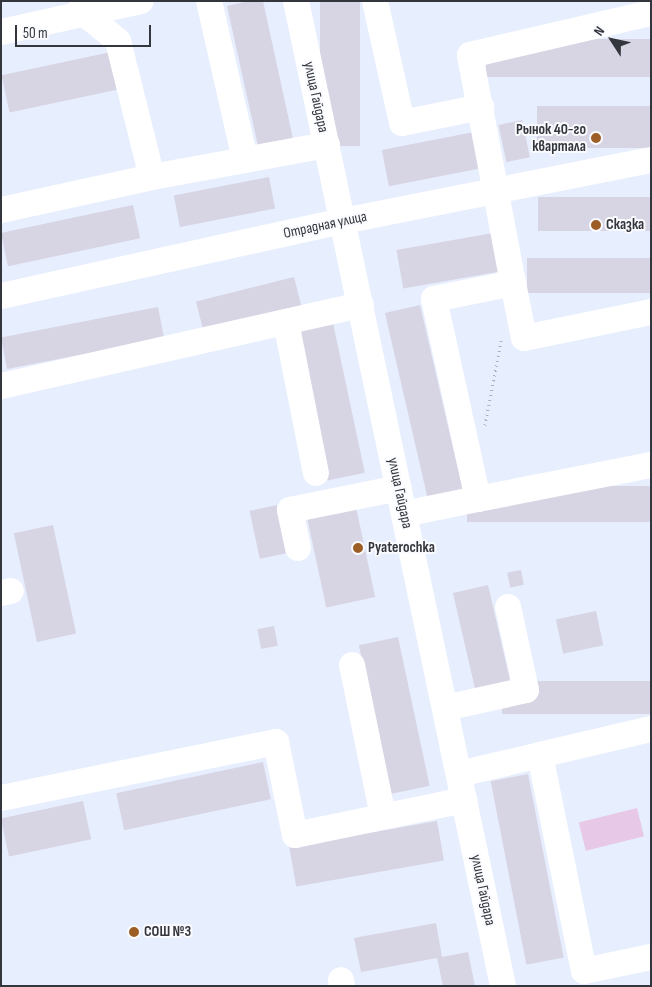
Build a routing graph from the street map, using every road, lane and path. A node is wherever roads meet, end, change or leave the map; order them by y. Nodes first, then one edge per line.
1 (140, 1) edge
2 (208, 1) edge
3 (296, 1) edge
4 (375, 1) edge
5 (83, 7) edge
6 (651, 13) edge
7 (1, 32) edge
8 (481, 107) junction
9 (326, 145) junction
10 (245, 160) junction
11 (651, 160) edge
12 (152, 177) junction
13 (497, 191) junction
14 (1, 210) edge
15 (343, 221) junction
16 (513, 283) junction
17 (1, 296) edge
18 (361, 306) junction
19 (651, 312) edge
20 (286, 322) junction
21 (502, 340) dead end
22 (1, 386) edge
23 (483, 433) dead end
24 (651, 465) edge
25 (316, 474) dead end
26 (399, 488) junction
27 (478, 499) junction
28 (404, 514) junction
29 (298, 548) dead end
30 (508, 607) dead end
31 (352, 665) dead end
32 (445, 708) junction
33 (651, 729) edge
34 (540, 755) junction
35 (459, 774) junction
36 (1, 798) edge
37 (464, 800) junction
38 (383, 816) junction
39 (651, 957) edge
40 (503, 986) edge

1 - 5 street
2 - 10 street
3 - 9 street, улица Гайдара
4 - 8 street
5 - 7 street
5 - 12 street
6 - 8 street
8 - 13 street
9 - 10 street
9 - 15 street, улица Гайдара
10 - 12 street
11 - 13 street, Отрадная улица
12 - 14 street
13 - 15 street, Отрадная улица
13 - 16 street
15 - 17 street, Отрадная улица
15 - 18 street, улица Гайдара
16 - 19 street
16 - 27 street
18 - 20 street
18 - 26 street, улица Гайдара
20 - 22 street
20 - 25 street
21 - 23 path
24 - 27 street
26 - 28 street, улица Гайдара
26 - 29 street
27 - 28 street
28 - 32 street, улица Гайдара
30 - 32 street
31 - 38 street
32 - 35 street, улица Гайдара
33 - 34 street
34 - 35 street
34 - 39 street
35 - 37 street, улица Гайдара
36 - 38 street
37 - 38 street
37 - 40 street, улица Гайдара

